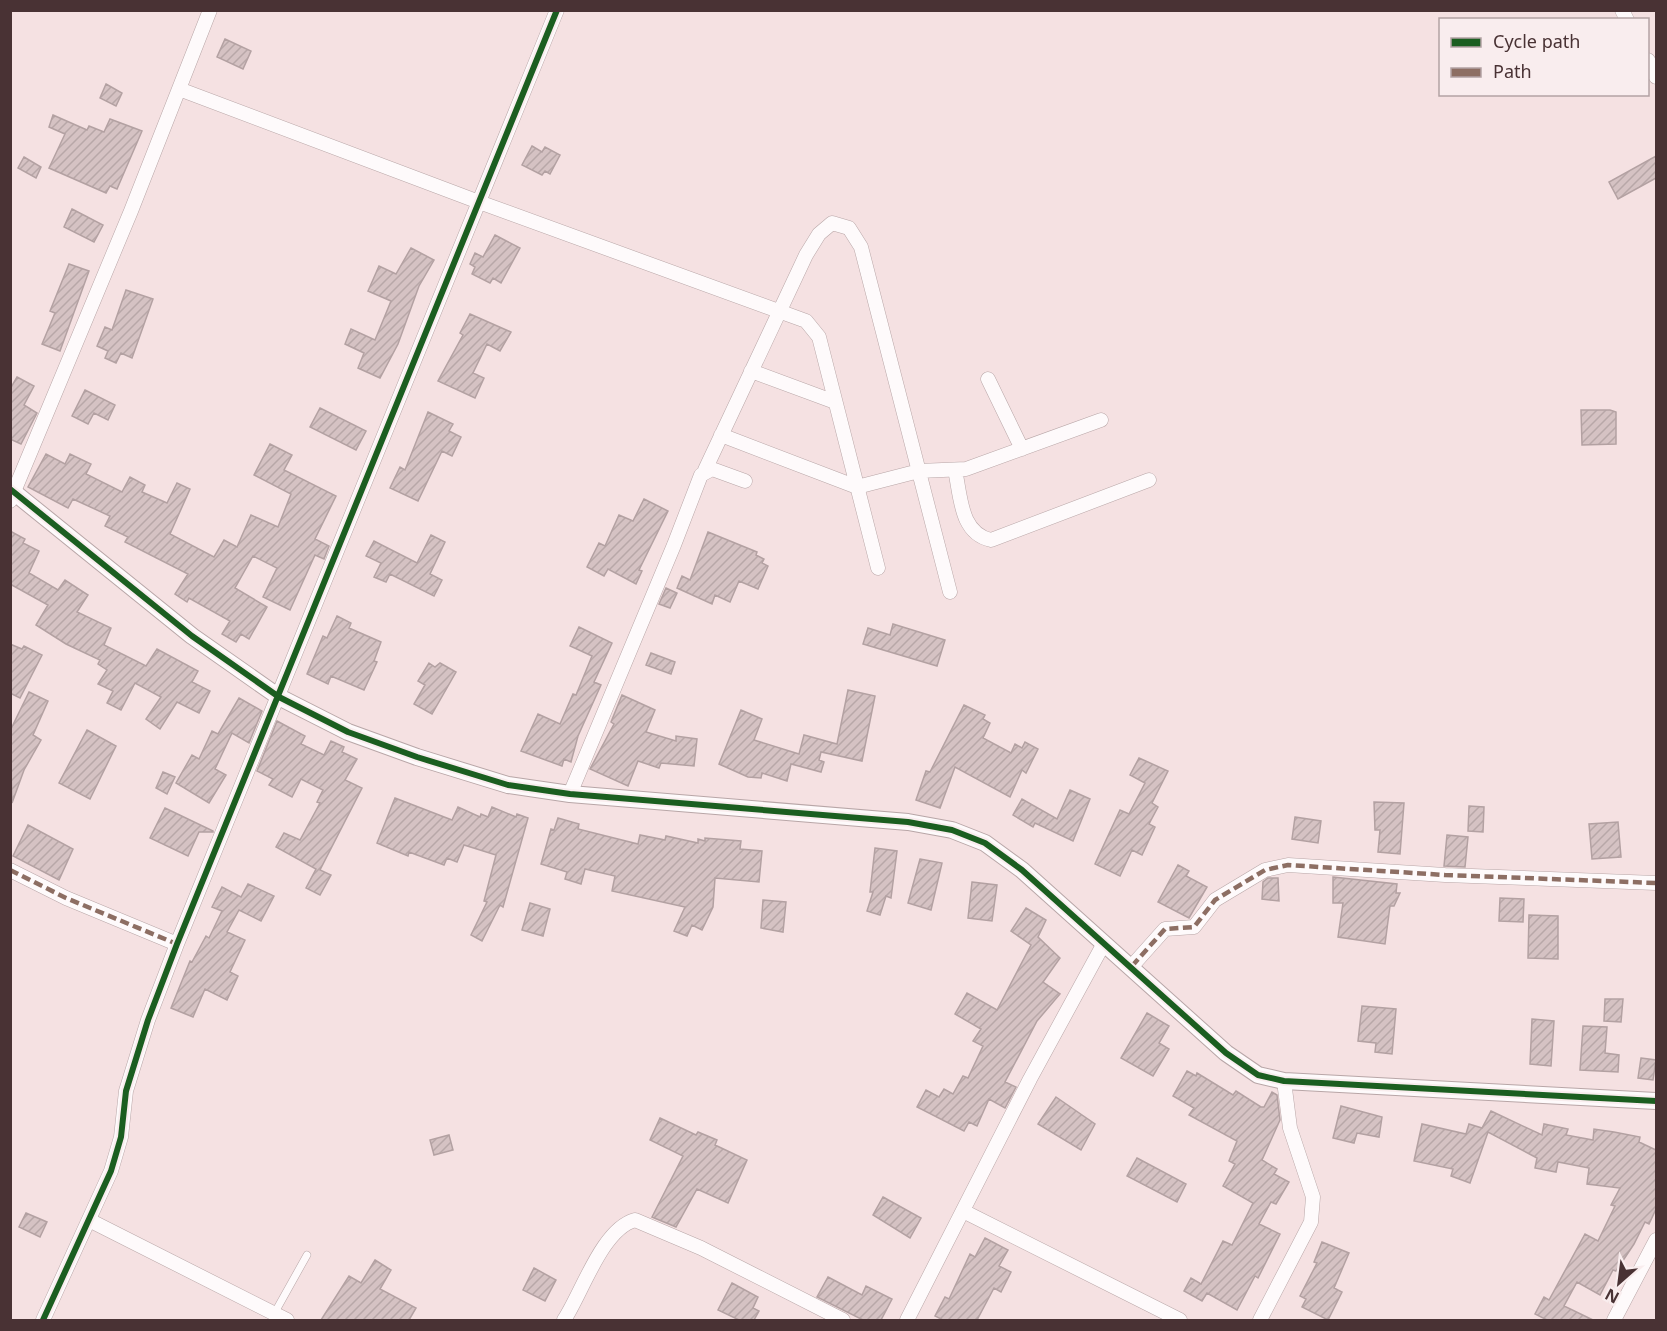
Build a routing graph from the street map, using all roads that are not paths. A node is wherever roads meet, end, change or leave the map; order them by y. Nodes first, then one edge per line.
1 (210, 10) edge
2 (557, 10) edge
3 (179, 89) junction
4 (479, 202) junction
5 (778, 312) junction
6 (751, 371) junction
7 (988, 379) dead end
8 (836, 402) junction
9 (1101, 420) dead end
10 (721, 435) junction
11 (1022, 449) junction
12 (705, 470) junction
13 (955, 470) junction
14 (919, 471) junction
15 (1149, 480) dead end
16 (745, 481) dead end
17 (857, 487) junction
18 (12, 494) edge
19 (878, 568) dead end
20 (950, 592) dead end
21 (279, 697) junction
22 (570, 794) junction
23 (10, 870) edge
24 (1656, 883) edge
25 (177, 944) junction
26 (1103, 945) junction
27 (1132, 966) junction
28 (1284, 1081) junction
29 (1656, 1101) edge
30 (964, 1212) junction
31 (89, 1220) junction
32 (1656, 1240) edge
33 (307, 1255) dead end
34 (280, 1317) edge
35 (1617, 1319) edge
36 (43, 1320) edge
37 (564, 1320) edge
38 (843, 1320) edge
39 (907, 1320) edge
40 (1180, 1320) edge
41 (1260, 1320) edge

1 - 3 street
2 - 4 street
3 - 4 street
3 - 18 street
4 - 5 street
4 - 21 street
5 - 6 street
5 - 8 street
5 - 14 street
6 - 8 street
6 - 10 street
7 - 11 street
8 - 17 street
9 - 11 street
10 - 12 street
10 - 17 street
11 - 13 street
12 - 16 street
12 - 22 street
13 - 14 street
13 - 15 street
14 - 17 street
14 - 20 street
17 - 19 street
18 - 21 street
21 - 22 street
21 - 25 street
22 - 26 street
23 - 25 street
24 - 27 street
25 - 31 street
26 - 27 street
26 - 30 street
27 - 28 street
28 - 29 street
28 - 41 street
30 - 39 street
30 - 40 street
31 - 34 street
31 - 36 street
32 - 35 street
33 - 34 lane
37 - 38 street

